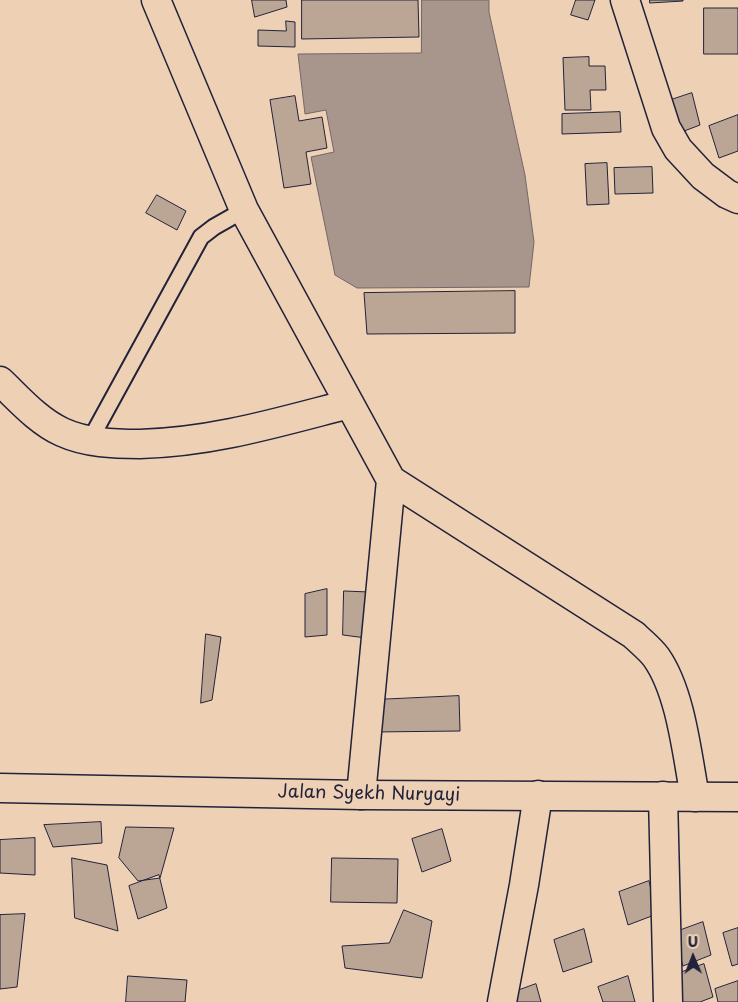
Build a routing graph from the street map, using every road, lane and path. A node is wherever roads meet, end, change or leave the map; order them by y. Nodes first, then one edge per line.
1 (156, 0) edge
2 (625, 0) edge
3 (738, 198) edge
4 (244, 210) junction
5 (0, 381) edge
6 (349, 404) junction
7 (90, 440) junction
8 (391, 480) junction
9 (0, 788) edge
10 (361, 795) junction
11 (538, 796) junction
12 (663, 796) junction
13 (695, 797) junction
14 (738, 797) edge
15 (502, 1002) edge
16 (668, 1002) edge

1 - 4 street
2 - 3 street
4 - 6 street
4 - 7 lane
5 - 7 street
6 - 7 street
6 - 8 street
8 - 10 street
8 - 13 street
9 - 10 street, Jalan Syekh Nuryayi
10 - 11 street, Jalan Syekh Nuryayi
11 - 12 street, Jalan Syekh Nuryayi
11 - 15 street
12 - 13 street, Jalan Syekh Nuryayi
12 - 16 street
13 - 14 street, Jalan Syekh Nuryayi

